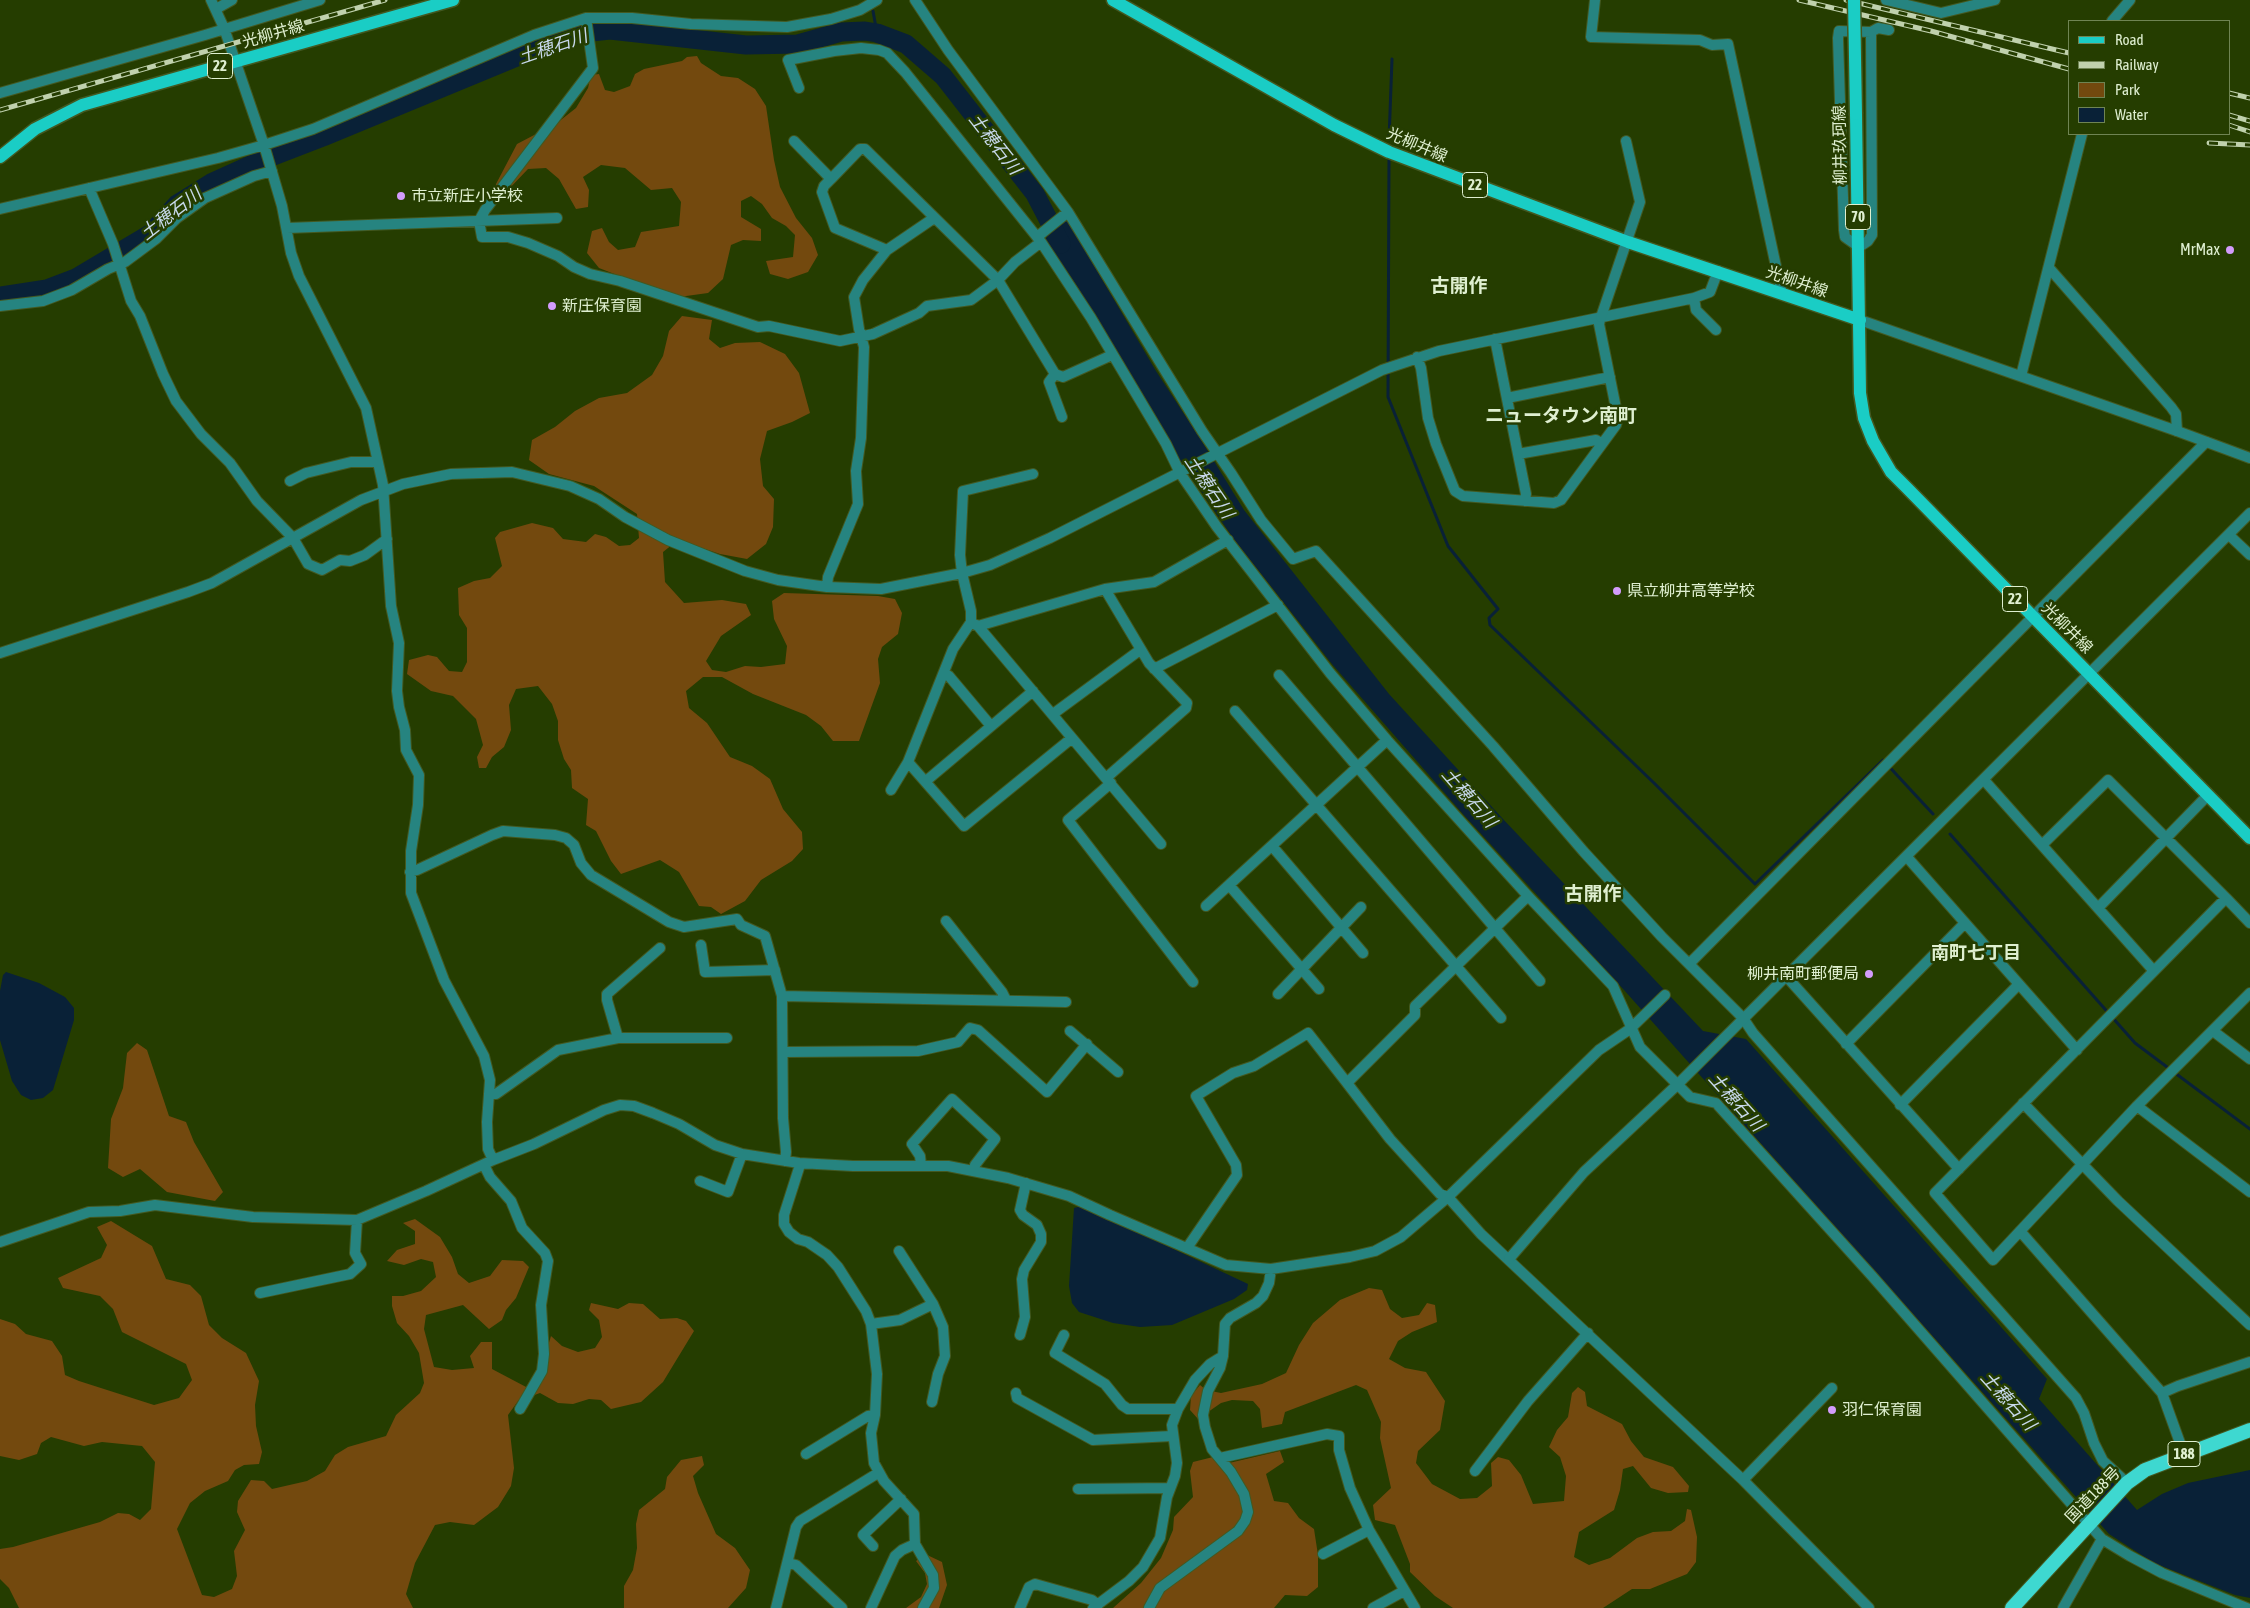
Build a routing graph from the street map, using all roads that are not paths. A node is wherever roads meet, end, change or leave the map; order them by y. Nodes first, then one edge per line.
1 (232, 0) edge
2 (320, 0) edge
3 (453, 0) edge
4 (877, 0) edge
5 (915, 0) edge
6 (1113, 0) edge
7 (1595, 0) edge
8 (1854, 0) edge
9 (1886, 0) edge
10 (1995, 0) edge
11 (2130, 0) edge
12 (213, 4) edge
13 (586, 18) junction
14 (2113, 20) edge
15 (224, 28) junction
16 (1889, 30) dead end
17 (1871, 32) junction
18 (234, 62) junction
19 (799, 88) dead end
20 (0, 93) edge
21 (2082, 135) edge
22 (794, 141) dead end
23 (1626, 141) dead end
24 (265, 147) junction
25 (0, 157) edge
26 (271, 168) junction
27 (831, 179) junction
28 (89, 188) junction
29 (0, 209) edge
30 (1067, 213) junction
31 (557, 218) dead end
32 (934, 218) junction
33 (479, 221) junction
34 (287, 228) junction
35 (1039, 237) junction
36 (1628, 242) junction
37 (1859, 247) junction
38 (887, 250) junction
39 (120, 263) junction
40 (2050, 269) junction
41 (1718, 271) junction
42 (998, 280) junction
43 (1782, 294) junction
44 (1694, 298) junction
45 (0, 306) edge
46 (1602, 317) junction
47 (1860, 320) junction
48 (1716, 330) dead end
49 (862, 337) junction
50 (1495, 339) junction
51 (1112, 355) junction
52 (1417, 357) junction
53 (1055, 374) junction
54 (2021, 376) junction
55 (1610, 377) junction
56 (1507, 398) junction
57 (1062, 417) dead end
58 (2177, 431) junction
59 (2206, 442) junction
60 (1602, 444) junction
61 (1518, 454) junction
62 (1216, 455) junction
63 (2250, 458) edge
64 (378, 462) junction
65 (1181, 472) junction
66 (1033, 474) dead end
67 (290, 481) dead end
68 (384, 491) junction
69 (1525, 501) junction
70 (2250, 514) edge
71 (2229, 535) junction
72 (293, 538) junction
73 (387, 539) junction
74 (1228, 540) junction
75 (2250, 555) edge
76 (962, 574) junction
77 (827, 587) junction
78 (1105, 589) junction
79 (1278, 604) junction
80 (2033, 617) junction
81 (975, 624) junction
82 (1140, 650) junction
83 (0, 653) edge
84 (1154, 669) junction
85 (944, 673) junction
86 (2089, 674) junction
87 (1279, 675) dead end
88 (1033, 691) junction
89 (1235, 711) dead end
90 (1053, 714) junction
91 (991, 726) junction
92 (1072, 738) junction
93 (1387, 740) junction
94 (908, 762) junction
95 (1358, 767) junction
96 (1108, 780) junction
97 (1984, 780) junction
98 (926, 782) junction
99 (891, 790) dead end
100 (2208, 795) junction
101 (1317, 805) junction
102 (2166, 838) junction
103 (2250, 838) edge
104 (1161, 844) dead end
105 (2043, 844) junction
106 (1272, 846) junction
107 (1907, 858) junction
108 (410, 872) junction
109 (1229, 885) junction
110 (1528, 896) junction
111 (2226, 898) junction
112 (1206, 906) dead end
113 (1361, 907) dead end
114 (2098, 908) junction
115 (946, 921) dead end
116 (1964, 924) junction
117 (2250, 924) edge
118 (1342, 928) junction
119 (1494, 928) junction
120 (701, 945) dead end
121 (660, 948) dead end
122 (1363, 953) dead end
123 (1689, 964) junction
124 (1454, 967) junction
125 (775, 970) junction
126 (1302, 970) junction
127 (2153, 970) junction
128 (1786, 976) junction
129 (1540, 981) dead end
130 (1193, 982) dead end
131 (2018, 985) junction
132 (1319, 989) dead end
133 (2250, 992) edge
134 (1278, 994) dead end
135 (1665, 995) dead end
136 (782, 996) junction
137 (1006, 1000) junction
138 (1066, 1002) dead end
139 (1501, 1018) dead end
140 (1743, 1018) junction
141 (1630, 1029) junction
142 (1070, 1031) dead end
143 (2213, 1031) junction
144 (618, 1038) junction
145 (727, 1038) dead end
146 (1087, 1044) junction
147 (1846, 1044) junction
148 (2077, 1050) junction
149 (783, 1052) junction
150 (2250, 1059) edge
151 (1118, 1072) dead end
152 (1347, 1083) junction
153 (1677, 1085) junction
154 (489, 1094) junction
155 (2023, 1103) junction
156 (1900, 1105) junction
157 (2137, 1106) junction
158 (742, 1154) junction
159 (493, 1160) junction
160 (785, 1161) junction
161 (799, 1163) junction
162 (484, 1165) junction
163 (921, 1165) junction
164 (2084, 1165) junction
165 (1958, 1169) junction
166 (974, 1171) junction
167 (700, 1181) dead end
168 (1026, 1183) junction
169 (2250, 1192) edge
170 (1448, 1197) junction
171 (357, 1220) junction
172 (2020, 1231) junction
173 (0, 1242) edge
174 (1187, 1248) junction
175 (899, 1251) dead end
176 (1509, 1259) junction
177 (1271, 1269) junction
178 (260, 1293) dead end
179 (933, 1304) junction
180 (871, 1324) junction
181 (2250, 1325) edge
182 (1588, 1333) junction
183 (1020, 1335) dead end
184 (1064, 1335) dead end
185 (1223, 1356) junction
186 (2250, 1362) edge
187 (1832, 1388) dead end
188 (1016, 1393) dead end
189 (2162, 1393) junction
190 (932, 1402) dead end
191 (520, 1409) dead end
192 (1178, 1409) junction
193 (876, 1415) junction
194 (2250, 1430) edge
195 (1172, 1436) junction
196 (806, 1454) dead end
197 (2184, 1454) junction
198 (1220, 1458) junction
199 (1475, 1471) dead end
200 (878, 1472) junction
201 (1743, 1480) junction
202 (2125, 1485) junction
203 (1170, 1488) junction
204 (1078, 1489) dead end
205 (901, 1499) junction
206 (2090, 1522) junction
207 (1369, 1530) junction
208 (2102, 1539) junction
209 (915, 1544) junction
210 (873, 1546) dead end
211 (1323, 1554) dead end
212 (788, 1563) junction
213 (1404, 1591) junction
214 (1096, 1606) edge
215 (776, 1608) edge
216 (842, 1608) edge
217 (871, 1608) edge
218 (923, 1608) edge
219 (1020, 1608) edge
220 (1149, 1608) edge
221 (1373, 1608) edge
222 (1416, 1608) edge
223 (1869, 1608) edge
224 (2012, 1608) edge
225 (2063, 1608) edge
226 (2247, 1608) edge

1 - 12 street
2 - 15 street
3 - 18 main road, 光柳井線 / 22
4 - 13 street
5 - 30 street
6 - 36 main road, 光柳井線 / 22
7 - 43 street
8 - 37 main road, 柳井玖珂線 / 70, bridge
9 - 10 street
11 - 14 street
12 - 15 street
13 - 24 street
13 - 33 street
15 - 18 street
15 - 20 street
16 - 17 street
17 - 37 street
17 - 37 street
18 - 24 street
18 - 25 main road, 光柳井線 / 22
19 - 35 street
21 - 40 street
22 - 27 street
23 - 36 street
24 - 26 street
24 - 28 street
26 - 34 street
26 - 39 street
27 - 32 street
27 - 38 street
28 - 29 street
28 - 39 street
30 - 35 street
30 - 62 street
31 - 33 street
32 - 38 street
32 - 42 street
33 - 34 street
33 - 49 street
34 - 64 street
35 - 42 street
35 - 51 street
36 - 41 main road, 光柳井線 / 22
36 - 46 street
37 - 47 main road, 柳井玖珂線 / 70
38 - 49 street
39 - 45 street
39 - 72 street
40 - 54 street
40 - 58 street
41 - 43 main road, 光柳井線 / 22
41 - 44 street
42 - 49 street
42 - 53 street
43 - 47 main road, 光柳井線 / 22
44 - 46 street
44 - 48 street
46 - 50 street
46 - 55 street
47 - 54 street
47 - 80 main road, 光柳井線 / 22
49 - 77 street
50 - 52 street
50 - 56 street
51 - 53 street
51 - 65 street
52 - 62 street
52 - 69 street
53 - 57 street
54 - 58 street
55 - 56 street
55 - 60 street
56 - 61 street
58 - 59 street
59 - 63 street
59 - 80 street
60 - 61 street
60 - 69 street
61 - 69 street
62 - 65 street
62 - 123 street
64 - 67 street
64 - 68 street
65 - 74 street
65 - 76 street
66 - 76 street
68 - 72 street
68 - 73 street
68 - 77 street
70 - 71 street
71 - 75 street
71 - 86 street
72 - 73 street
72 - 83 street
73 - 108 street
74 - 78 street
74 - 79 street
76 - 77 street
76 - 81 street
78 - 81 street
78 - 82 street
79 - 84 street
79 - 93 street
80 - 86 main road, 光柳井線 / 22
80 - 123 street
81 - 85 street
81 - 88 street
82 - 84 street
82 - 90 street
84 - 96 street
85 - 91 street
85 - 94 street
86 - 97 street
86 - 100 main road, 光柳井線 / 22
87 - 95 street
88 - 90 street
88 - 91 street
89 - 101 street
90 - 92 street
91 - 98 street
92 - 96 street
92 - 98 street
93 - 95 street
93 - 110 street
94 - 98 street
94 - 99 street
95 - 101 street
95 - 119 street
96 - 104 street
96 - 130 street
97 - 105 street
97 - 107 street
100 - 102 street
100 - 103 main road, 光柳井線 / 22
101 - 106 street
101 - 124 street
102 - 105 street
102 - 111 street
102 - 114 street
105 - 114 street
106 - 109 street
106 - 118 street
107 - 116 street
107 - 128 street
108 - 125 street
108 - 154 street
109 - 112 street
109 - 126 street
110 - 119 street
110 - 141 street
111 - 117 street
111 - 127 street
113 - 118 street
114 - 127 street
115 - 137 street
116 - 131 street
116 - 147 street
118 - 122 street
118 - 126 street
119 - 124 street
119 - 129 street
120 - 125 street
121 - 144 street
123 - 140 street
124 - 139 street
124 - 152 street
125 - 136 street
126 - 132 street
126 - 134 street
127 - 148 street
128 - 140 street
128 - 147 street
131 - 148 street
131 - 156 street
133 - 143 street
135 - 141 street
136 - 137 street
136 - 149 street
137 - 138 street
140 - 153 street
140 - 202 street
141 - 153 street
141 - 170 street
142 - 146 street
143 - 150 street
143 - 157 street
144 - 145 street
144 - 154 street
146 - 149 street
146 - 151 street
147 - 156 street
148 - 155 street
149 - 160 street
152 - 170 street
152 - 174 street
153 - 176 street
153 - 206 street
154 - 159 street
155 - 164 street
155 - 165 street
156 - 165 street
157 - 164 street
157 - 169 street
158 - 159 street
158 - 160 street
158 - 167 street
159 - 162 street
160 - 161 street
161 - 163 street
161 - 180 street
162 - 171 street
162 - 191 street
163 - 166 street
163 - 166 street
164 - 172 street
164 - 181 street
165 - 172 street
166 - 168 street
168 - 174 street
168 - 183 street
170 - 176 street
170 - 177 street
171 - 173 street
171 - 178 street
172 - 189 street
174 - 177 street
175 - 179 street
176 - 182 street
177 - 185 street
179 - 180 street
179 - 190 street
180 - 193 street
182 - 199 street
182 - 201 street
184 - 192 street
185 - 192 street
185 - 198 street
186 - 189 street
187 - 201 street
188 - 195 street
189 - 197 street
192 - 195 street
193 - 196 street
193 - 200 street
194 - 197 highway, 国道188号 / 188
195 - 203 street
197 - 202 highway, 国道188号 / 188
198 - 207 street
198 - 220 street
200 - 205 street
200 - 212 street
201 - 223 street
202 - 206 highway, 国道188号 / 188
203 - 204 street
203 - 214 street
205 - 209 street
205 - 210 street
206 - 208 street
206 - 224 highway, 国道188号 / 188
207 - 211 street
207 - 213 street
208 - 225 street
208 - 226 street
209 - 217 street
209 - 218 street
212 - 215 street
212 - 216 street
213 - 221 street
213 - 222 street
214 - 219 street

